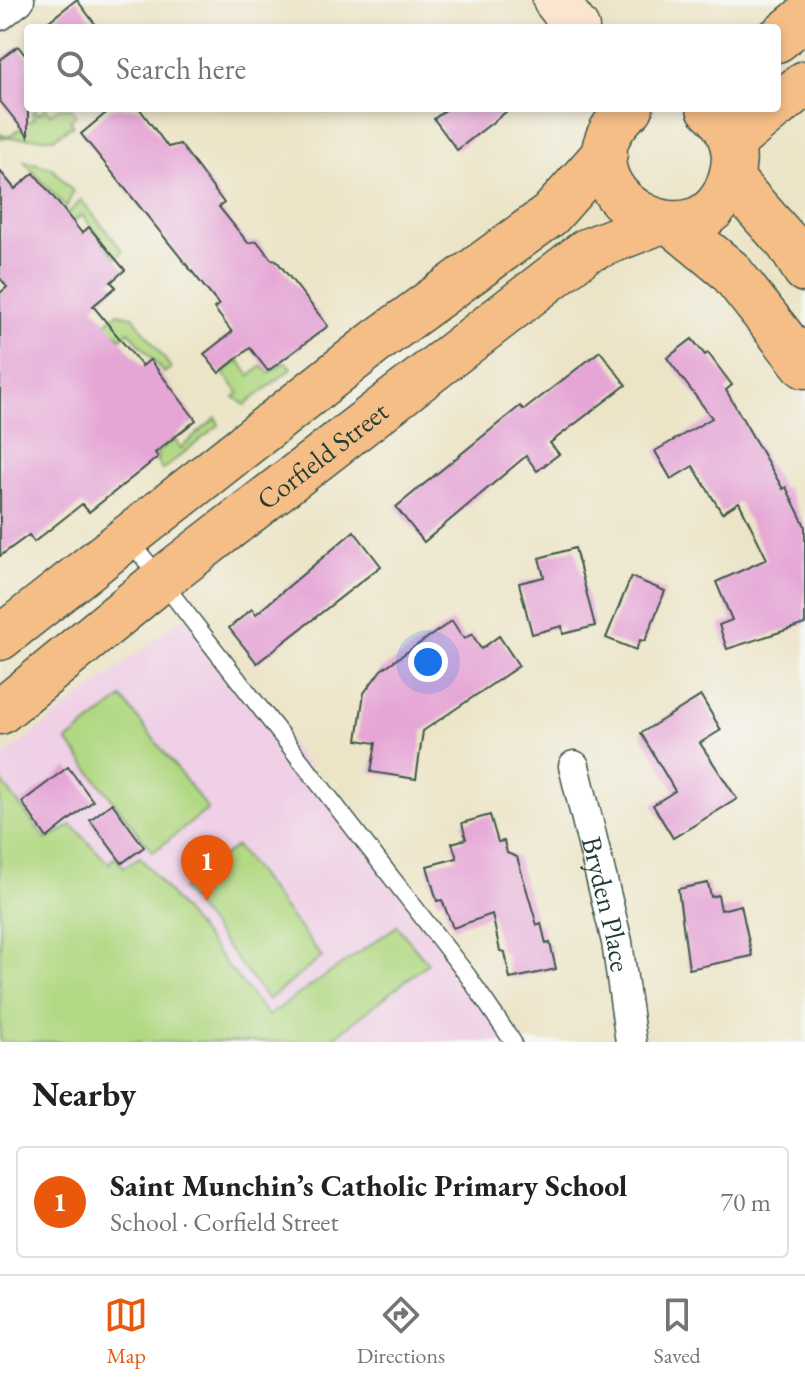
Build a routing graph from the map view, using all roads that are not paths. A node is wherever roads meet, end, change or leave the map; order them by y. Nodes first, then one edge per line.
1 (19, 0) edge
2 (555, 0) edge
3 (0, 15) edge
4 (805, 17) edge
5 (574, 24) edge
6 (781, 37) edge
7 (805, 83) edge
8 (781, 103) edge
9 (769, 112) edge
10 (614, 124) edge
11 (724, 143) edge
12 (665, 223) junction
13 (805, 270) edge
14 (805, 366) edge
15 (128, 537) junction
16 (161, 580) junction
17 (0, 638) edge
18 (0, 712) edge
19 (574, 766) dead end
20 (513, 1042) edge
21 (631, 1042) edge

1 - 3 street
2 - 5 main road
4 - 6 main road
7 - 8 main road
9 - 11 main road
10 - 12 main road
10 - 15 main road, Corfield Street
11 - 12 main road, Corfield Street
11 - 13 main road
12 - 14 main road
12 - 16 main road, Corfield Street
15 - 16 lane
15 - 17 main road, Corfield Street
16 - 18 main road, Corfield Street
16 - 20 lane
19 - 21 street, Bryden Place

